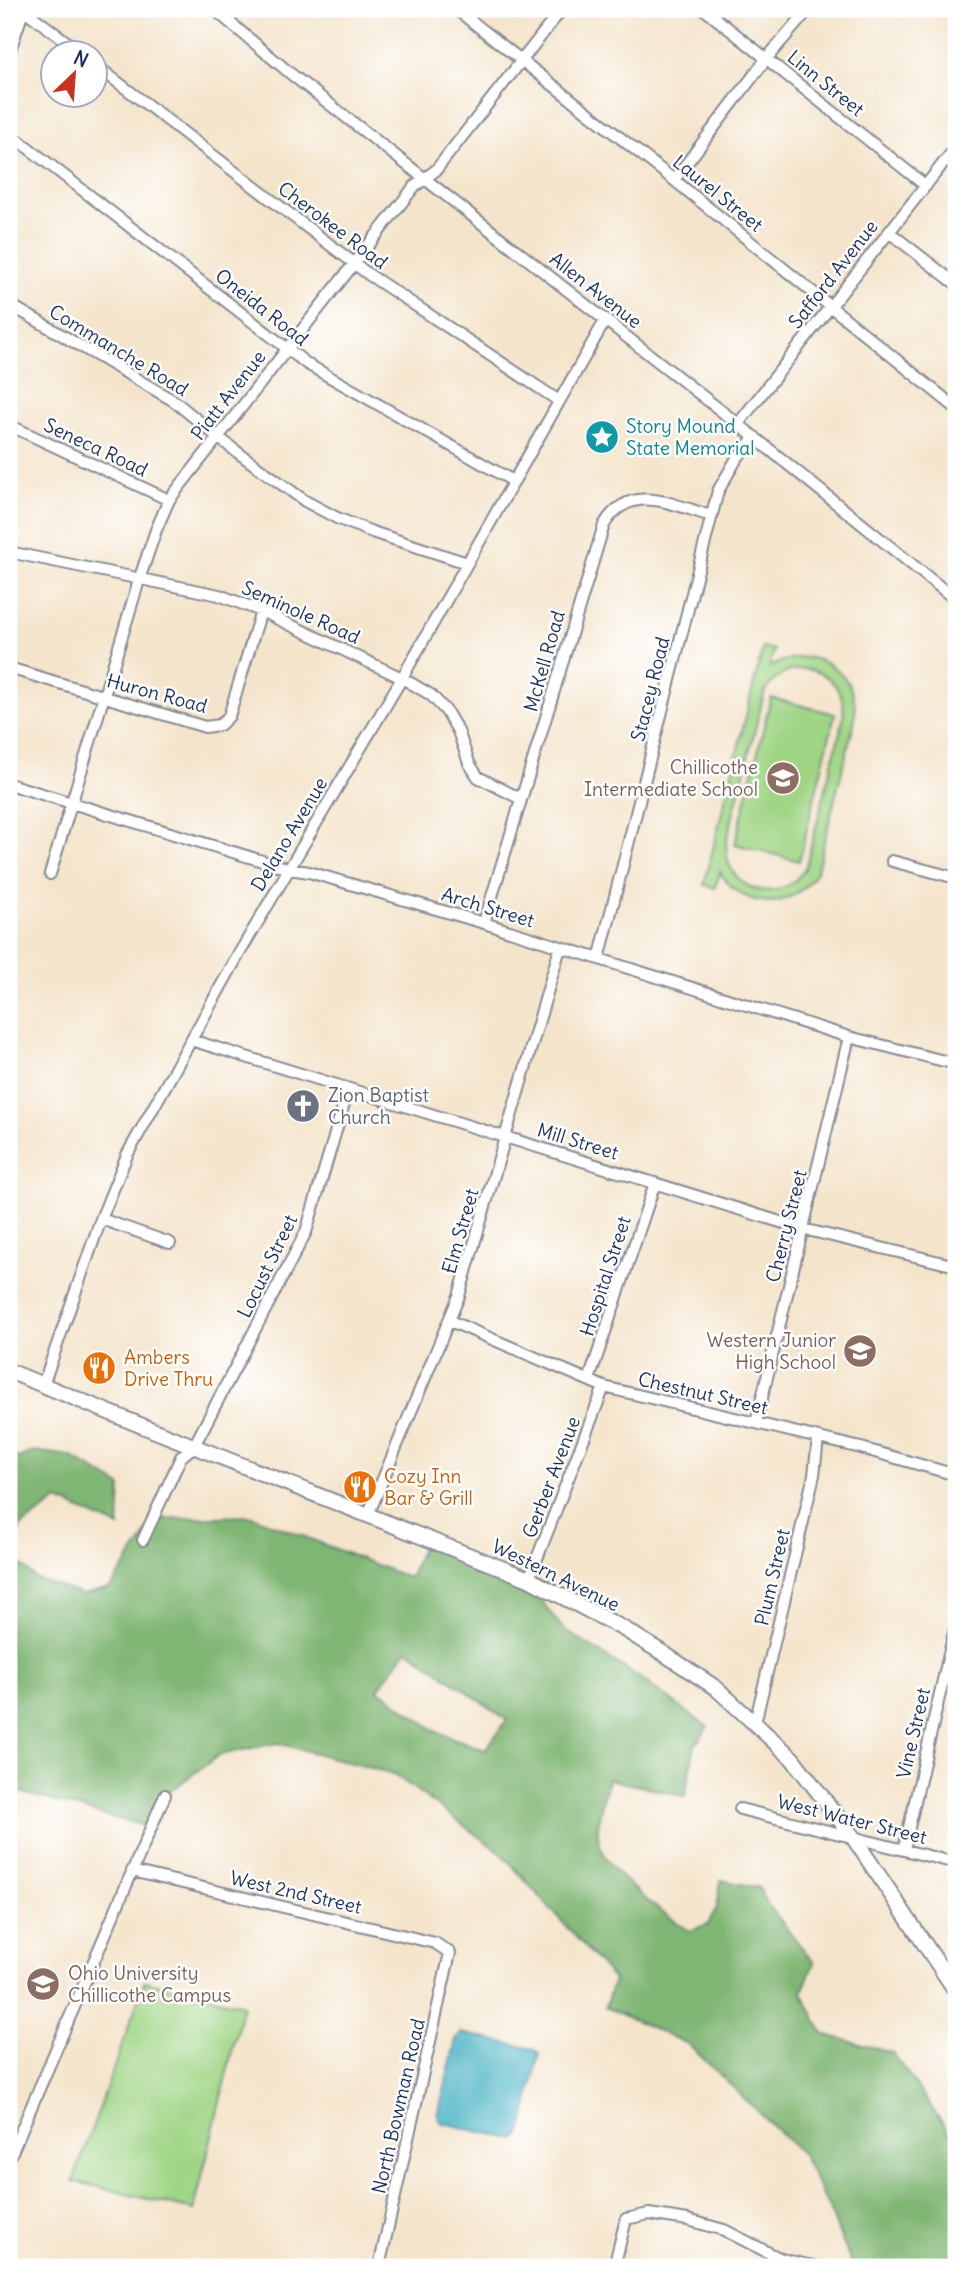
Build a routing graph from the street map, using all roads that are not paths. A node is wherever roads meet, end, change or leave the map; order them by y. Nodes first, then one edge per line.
1 (24, 9) edge
2 (214, 9) edge
3 (456, 9) edge
4 (562, 9) edge
5 (704, 9) edge
6 (808, 9) edge
7 (62, 38) edge
8 (9, 53) edge
9 (768, 58) junction
10 (522, 60) junction
11 (108, 75) edge
12 (9, 133) edge
13 (956, 147) edge
14 (425, 178) junction
15 (674, 180) junction
16 (926, 186) junction
17 (889, 232) junction
18 (353, 264) junction
19 (956, 284) edge
20 (9, 304) edge
21 (830, 306) junction
22 (606, 319) junction
23 (286, 349) junction
24 (558, 401) junction
25 (956, 408) edge
26 (738, 424) junction
27 (9, 425) edge
28 (218, 437) junction
29 (755, 437) junction
30 (513, 481) junction
31 (169, 500) junction
32 (712, 516) junction
33 (9, 552) edge
34 (467, 563) junction
35 (140, 577) junction
36 (956, 600) edge
37 (261, 611) junction
38 (9, 668) edge
39 (402, 678) junction
40 (103, 696) junction
41 (9, 784) edge
42 (521, 799) junction
43 (72, 803) junction
44 (892, 862) dead end
45 (289, 869) junction
46 (50, 874) dead end
47 (956, 877) edge
48 (484, 923) junction
49 (560, 948) junction
50 (599, 959) junction
51 (849, 1037) junction
52 (191, 1040) junction
53 (956, 1065) edge
54 (348, 1090) junction
55 (505, 1137) junction
56 (655, 1183) junction
57 (101, 1219) junction
58 (803, 1229) junction
59 (170, 1243) dead end
60 (956, 1266) edge
61 (450, 1321) junction
62 (9, 1371) edge
63 (589, 1380) junction
64 (43, 1385) junction
65 (604, 1387) junction
66 (755, 1423) junction
67 (818, 1438) junction
68 (194, 1446) junction
69 (956, 1475) edge
70 (369, 1516) junction
71 (143, 1539) dead end
72 (529, 1579) junction
73 (956, 1625) edge
74 (755, 1723) junction
75 (165, 1795) dead end
76 (740, 1809) dead end
77 (853, 1837) junction
78 (904, 1849) junction
79 (956, 1863) edge
80 (132, 1871) junction
81 (450, 1953) joint
82 (956, 1991) edge
83 (9, 2159) edge
84 (379, 2267) edge
85 (614, 2267) edge
86 (817, 2267) edge

1 - 7 street
1 - 8 street
2 - 14 street, Allen Avenue
3 - 10 street, Laurel Street
4 - 10 street, Piatt Avenue
5 - 9 street, Linn Street
6 - 9 street
9 - 15 street
9 - 16 street, Linn Street
10 - 14 street, Piatt Avenue
10 - 15 street, Laurel Street
11 - 18 street, Cherokee Road
12 - 23 street, Oneida Road
13 - 16 street, Safford Avenue
14 - 18 street, Piatt Avenue
14 - 22 street, Allen Avenue
15 - 21 street, Laurel Street
16 - 17 street, Safford Avenue
17 - 19 street
17 - 21 street, Safford Avenue
18 - 23 street, Piatt Avenue
18 - 24 street, Cherokee Road
20 - 28 street, Commanche Road
21 - 25 street, Laurel Street
21 - 26 street, Safford Avenue
22 - 24 street, Delano Avenue
22 - 26 street, Allen Avenue
23 - 28 street, Piatt Avenue
23 - 30 street, Oneida Road
24 - 30 street, Delano Avenue
26 - 29 street, Allen Avenue
27 - 31 street, Seneca Road
28 - 31 street, Piatt Avenue
28 - 34 street, Commanche Road
29 - 32 street, Stacey Road
29 - 36 street, Allen Avenue
30 - 34 street, Delano Avenue
31 - 35 street, Piatt Avenue
32 - 42 street, McKell Road
32 - 50 street, Stacey Road
33 - 35 street, Seminole Road
34 - 39 street, Delano Avenue
35 - 37 street, Seminole Road
35 - 40 street, Piatt Avenue
37 - 39 street, Seminole Road
37 - 40 street, Huron Road
38 - 40 street, Huron Road
39 - 42 street, Seminole Road
39 - 45 street, Delano Avenue
40 - 43 street, Piatt Avenue
41 - 43 street, Arch Street
42 - 48 street, McKell Road
43 - 45 street, Arch Street
43 - 46 street, Piatt Avenue
44 - 47 street
45 - 48 street, Arch Street
45 - 52 street, Delano Avenue
48 - 49 street, Arch Street
49 - 50 street, Arch Street
49 - 55 street, Elm Street
50 - 51 street, Arch Street
51 - 53 street, Arch Street
51 - 58 street, Cherry Street
52 - 54 street, Mill Street
52 - 57 street, Delano Avenue
54 - 55 street, Mill Street
54 - 68 street, Locust Street
55 - 56 street, Mill Street
55 - 61 street, Elm Street
56 - 58 street, Mill Street
56 - 63 street, Hospital Street
57 - 59 street
57 - 64 street, Delano Avenue
58 - 60 street, Mill Street
58 - 66 street, Cherry Street
61 - 63 street, Chestnut Street
61 - 70 street, Elm Street
62 - 64 main road, Western Avenue
63 - 65 street, Chestnut Street
64 - 68 main road, Western Avenue
65 - 66 street, Chestnut Street
65 - 72 street, Gerber Avenue
66 - 67 street, Chestnut Street
67 - 69 street, Chestnut Street
67 - 74 street, Plum Street
68 - 70 main road, Western Avenue
68 - 71 street, Locust Street
70 - 72 main road, Western Avenue
72 - 74 main road, Western Avenue
73 - 78 street, Vine Street
74 - 77 main road, Western Avenue
75 - 80 street
76 - 77 street, West Water Street
77 - 78 street, West Water Street
77 - 82 main road, Western Avenue
78 - 79 street, West Water Street
80 - 81 street, West 2nd Street
80 - 83 street
81 - 84 street, North Bowman Road
85 - 86 street

